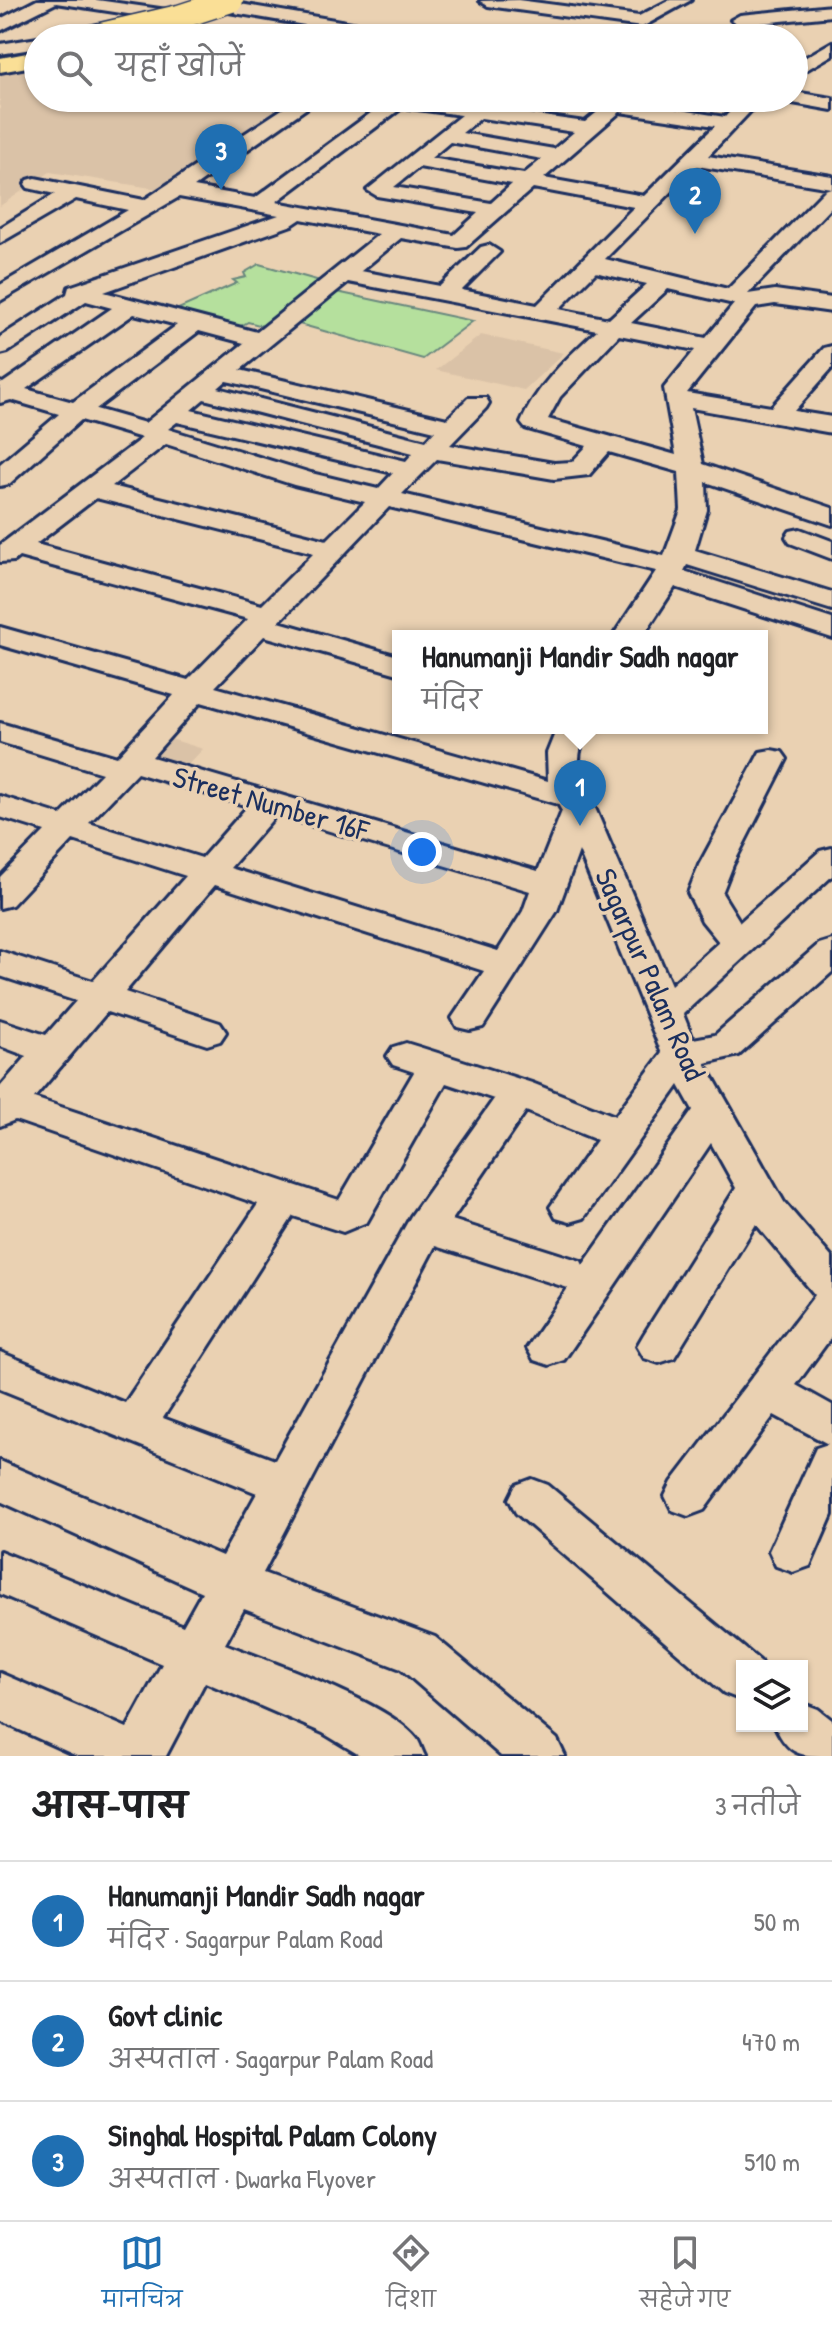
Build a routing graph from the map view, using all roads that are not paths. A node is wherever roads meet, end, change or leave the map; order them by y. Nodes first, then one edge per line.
1 (12, 0) edge
2 (50, 0) edge
3 (62, 0) edge
4 (141, 0) edge
5 (266, 0) edge
6 (683, 0) edge
7 (762, 0) edge
8 (805, 0) edge
9 (488, 1) edge
10 (92, 2) edge
11 (210, 2) edge
12 (239, 3) edge
13 (0, 6) edge
14 (313, 6) dead end
15 (123, 9) junction
16 (825, 12) edge
17 (167, 15) junction
18 (285, 18) junction
19 (778, 18) junction
20 (740, 20) dead end
21 (634, 22) junction
22 (127, 24) edge
23 (149, 24) edge
24 (177, 24) edge
25 (195, 24) edge
26 (323, 24) edge
27 (632, 24) edge
28 (0, 27) edge
29 (24, 32) edge
30 (832, 35) edge
31 (832, 47) edge
32 (24, 54) edge
33 (808, 54) edge
34 (808, 56) edge
35 (0, 58) edge
36 (808, 59) edge
37 (832, 62) edge
38 (808, 100) edge
39 (832, 104) edge
40 (291, 112) edge
41 (377, 112) edge
42 (478, 112) joint
43 (610, 112) edge
44 (672, 112) edge
45 (740, 112) edge
46 (729, 123) junction
47 (590, 129) junction
48 (448, 136) junction
49 (558, 156) junction
50 (692, 159) junction
51 (417, 161) junction
52 (529, 181) junction
53 (832, 182) edge
54 (35, 184) dead end
55 (176, 190) junction
56 (377, 190) junction
57 (73, 192) junction
58 (832, 194) edge
59 (648, 203) junction
60 (259, 205) junction
61 (146, 207) junction
62 (495, 210) junction
63 (298, 212) junction
64 (337, 220) junction
65 (396, 231) junction
66 (0, 237) edge
67 (489, 252) dead end
68 (593, 262) junction
69 (343, 274) junction
70 (26, 279) junction
71 (665, 280) junction
72 (84, 293) junction
73 (0, 294) edge
74 (445, 294) junction
75 (744, 301) junction
76 (832, 305) edge
77 (131, 306) junction
78 (542, 313) junction
79 (195, 323) junction
80 (615, 327) junction
81 (263, 341) junction
82 (712, 346) junction
83 (0, 347) edge
84 (832, 353) edge
85 (223, 373) junction
86 (201, 391) junction
87 (2, 392) edge
88 (676, 398) junction
89 (477, 403) dead end
90 (77, 411) junction
91 (779, 413) junction
92 (832, 425) edge
93 (160, 427) junction
94 (453, 428) junction
95 (603, 444) junction
96 (422, 460) junction
97 (688, 467) junction
98 (0, 478) edge
99 (94, 489) junction
100 (386, 498) junction
101 (832, 517) edge
102 (800, 537) dead end
103 (335, 550) junction
104 (832, 551) edge
105 (5, 553) edge
106 (672, 565) junction
107 (832, 601) edge
108 (264, 621) junction
109 (832, 629) edge
110 (632, 630) edge
111 (0, 636) edge
112 (392, 663) edge
113 (195, 690) junction
114 (0, 732) edge
115 (570, 734) edge
116 (771, 759) dead end
117 (127, 765) junction
118 (269, 802) junction
119 (576, 803) junction
120 (0, 806) edge
121 (67, 827) junction
122 (832, 858) edge
123 (206, 873) junction
124 (8, 878) edge
125 (548, 885) junction
126 (738, 941) junction
127 (832, 952) edge
128 (0, 963) edge
129 (506, 966) junction
130 (101, 995) junction
131 (663, 1012) junction
132 (470, 1018) dead end
133 (207, 1032) dead end
134 (0, 1033) edge
135 (53, 1051) junction
136 (681, 1054) junction
137 (518, 1093) junction
138 (4, 1108) edge
139 (713, 1110) junction
140 (621, 1134) junction
141 (757, 1188) junction
142 (283, 1198) junction
143 (570, 1207) dead end
144 (425, 1227) junction
145 (566, 1272) dead end
146 (832, 1287) edge
147 (832, 1304) edge
148 (659, 1346) dead end
149 (549, 1348) dead end
150 (6, 1382) edge
151 (768, 1390) junction
152 (134, 1426) junction
153 (832, 1427) edge
154 (832, 1462) edge
155 (0, 1480) edge
156 (287, 1484) junction
157 (688, 1496) dead end
158 (532, 1499) dead end
159 (793, 1551) dead end
160 (0, 1572) edge
161 (234, 1584) junction
162 (196, 1653) junction
163 (736, 1672) edge
164 (0, 1696) edge
165 (808, 1732) edge
166 (832, 1751) edge
167 (132, 1756) edge
168 (139, 1756) edge
169 (399, 1756) edge
170 (539, 1756) edge

1 - 13 street
2 - 28 street
3 - 10 street
4 - 15 street
5 - 12 street
6 - 21 street
7 - 19 street
8 - 16 street
9 - 21 street
10 - 15 street
11 - 12 street
11 - 17 street
12 - 18 street
12 - 23 main road, bridge
12 - 24 main road
12 - 25 street
14 - 18 street
15 - 17 street
16 - 19 street
17 - 22 street
18 - 26 street
19 - 20 street
21 - 27 street
28 - 29 street
30 - 33 street
31 - 34 street
32 - 35 main road
36 - 37 street
38 - 39 street
40 - 55 street
41 - 60 street
42 - 47 street
42 - 48 street
43 - 47 street
44 - 46 street
45 - 46 street
46 - 50 street
47 - 49 street
48 - 49 street
48 - 51 street
49 - 52 street
50 - 53 street
50 - 59 street
51 - 52 street
51 - 56 street
52 - 59 street
52 - 62 street
54 - 57 street
55 - 60 street
55 - 61 street
56 - 62 street
56 - 64 street
57 - 61 street
57 - 66 street
58 - 75 street
59 - 68 street
60 - 63 street
61 - 70 street
62 - 65 street
63 - 64 street
63 - 72 street
64 - 65 street
65 - 69 street
67 - 74 street
68 - 71 street
68 - 78 street
69 - 74 street
69 - 81 street
70 - 72 street
70 - 73 street
71 - 75 street
71 - 80 street
72 - 77 street
72 - 83 street
74 - 78 street
75 - 76 street
75 - 82 street
77 - 79 street
77 - 87 street
78 - 80 street
79 - 81 street
79 - 90 street
80 - 82 street
80 - 95 street
81 - 85 street
82 - 88 street
84 - 91 street
85 - 86 street
85 - 94 street
86 - 93 street
86 - 96 street
87 - 90 street
88 - 91 street
88 - 97 street
89 - 94 street
90 - 93 street
90 - 98 street
91 - 92 street
93 - 96 street
93 - 99 street
93 - 100 street
94 - 96 street
95 - 96 street
95 - 97 street
96 - 100 street
97 - 101 street
97 - 106 street
99 - 103 street
99 - 105 street
100 - 103 street
100 - 106 street
102 - 104 street
103 - 108 street
105 - 108 street
106 - 107 street
106 - 109 street
106 - 110 street
108 - 112 street
108 - 113 street
111 - 113 street
113 - 117 street
113 - 119 street
114 - 117 street, Street Number 16F
115 - 119 street, Sagarpur Palam Road
116 - 126 street
117 - 118 street, Street Number 16F
117 - 121 street
118 - 123 street
118 - 125 street, Street Number 16F
119 - 125 street
119 - 131 street, Sagarpur Palam Road
120 - 121 street
121 - 123 street
121 - 124 street
122 - 126 street
123 - 129 street
123 - 130 street
125 - 129 street
126 - 131 street
127 - 136 street
128 - 130 street
129 - 132 street
130 - 133 street
130 - 135 street
131 - 136 street, Sagarpur Palam Road
134 - 135 street
135 - 138 street
136 - 139 street, Sagarpur Palam Road
136 - 140 street
137 - 140 street
137 - 142 street
137 - 144 street
138 - 142 street
139 - 141 street, Sagarpur Palam Road
139 - 149 street
140 - 143 street
141 - 146 street, Sagarpur Palam Road
141 - 148 street
142 - 152 street
144 - 145 street
144 - 156 street
147 - 151 street
150 - 152 street
151 - 153 street
151 - 157 street
152 - 156 street
154 - 159 street
155 - 161 street
156 - 161 street
158 - 163 street
160 - 162 street
161 - 162 street
161 - 170 street
162 - 168 street
162 - 169 street
164 - 167 street
165 - 166 street

